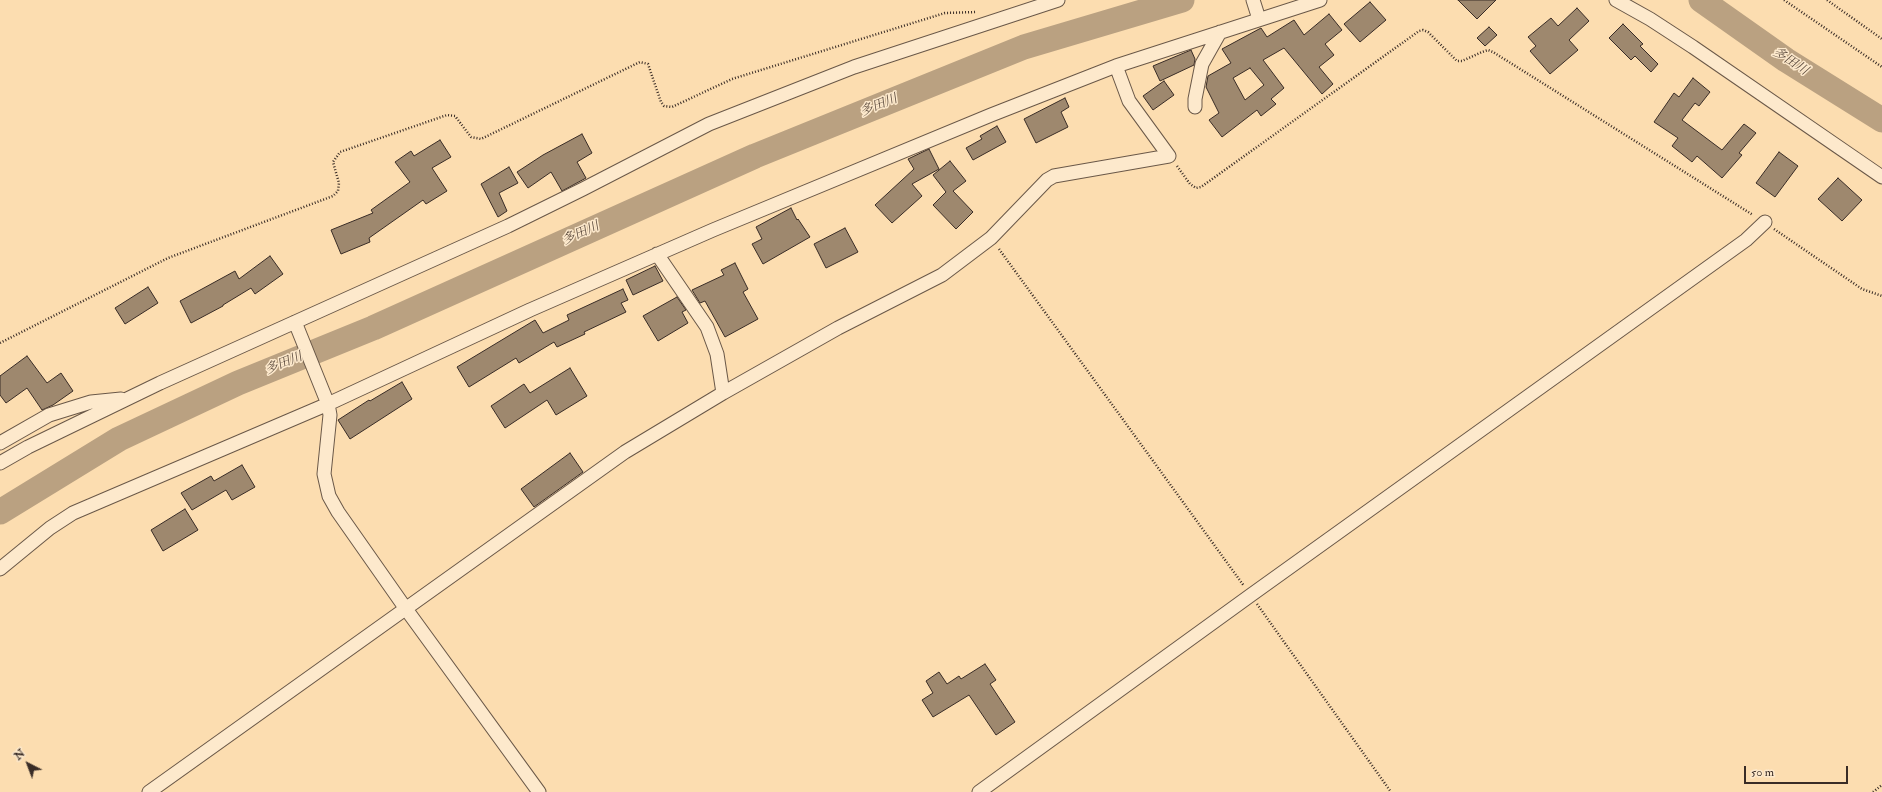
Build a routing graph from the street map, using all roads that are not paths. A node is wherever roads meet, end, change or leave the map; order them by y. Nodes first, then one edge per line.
1 (1058, 0) edge
2 (1320, 0) edge
3 (1616, 0) edge
4 (1256, 9) edge
5 (1220, 32) junction
6 (1116, 66) junction
7 (1195, 107) dead end
8 (1882, 177) edge
9 (1765, 222) road end
10 (657, 254) junction
11 (297, 326) junction
12 (723, 393) junction
13 (130, 398) junction
14 (327, 399) junction
15 (0, 443) edge
16 (0, 463) edge
17 (0, 569) edge
18 (406, 609) junction
19 (149, 792) edge
20 (539, 792) edge
21 (979, 792) edge

1 - 11 street
2 - 4 street
3 - 8 street
4 - 5 street
5 - 6 street
5 - 7 street
6 - 10 street
6 - 12 street
9 - 21 street
10 - 12 street
10 - 14 street
11 - 13 street
11 - 14 street
12 - 18 street
13 - 15 street
13 - 16 street
14 - 17 street
14 - 18 street
18 - 19 street
18 - 20 street

